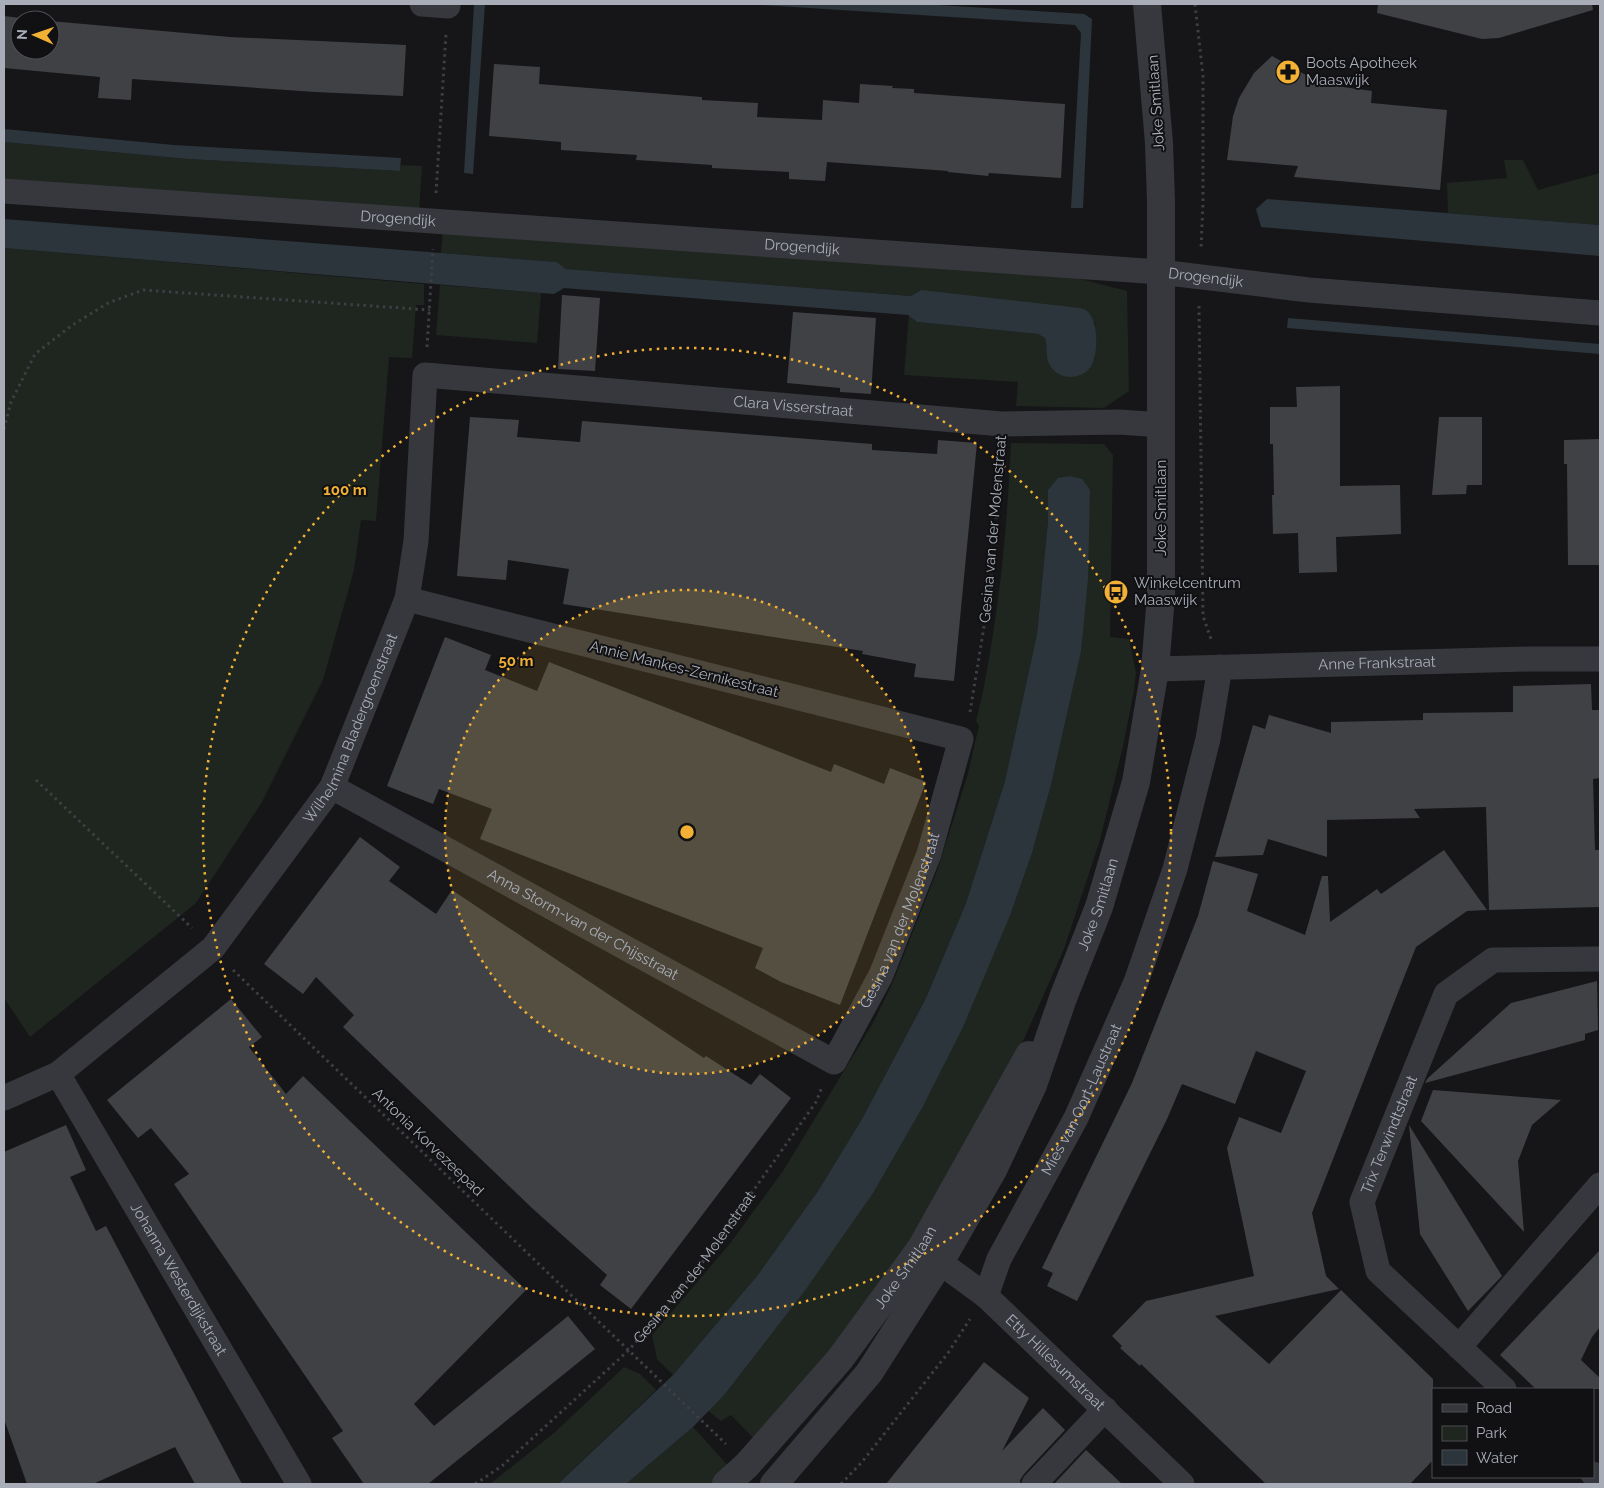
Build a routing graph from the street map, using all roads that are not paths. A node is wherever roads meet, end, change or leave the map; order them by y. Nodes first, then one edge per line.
1 (422, 4) edge
2 (1147, 4) edge
3 (448, 5) edge
4 (4, 191) edge
5 (1160, 272) junction
6 (1600, 313) edge
7 (426, 375) joint
8 (1162, 424) junction
9 (407, 599) junction
10 (1600, 659) edge
11 (1220, 667) junction
12 (1154, 669) junction
13 (961, 739) joint
14 (332, 787) junction
15 (1600, 959) edge
16 (834, 1062) joint
17 (58, 1074) junction
18 (4, 1098) edge
19 (1600, 1185) edge
20 (931, 1255) junction
21 (986, 1296) junction
22 (1459, 1347) junction
23 (1503, 1388) edge
24 (1105, 1409) junction
25 (299, 1484) edge
26 (726, 1484) edge
27 (774, 1484) edge
28 (1034, 1484) edge
29 (1182, 1484) edge

1 - 3 street
2 - 5 street, Joke Smitlaan
4 - 5 street, Drogendijk
5 - 6 street, Drogendijk
5 - 8 street, Joke Smitlaan
7 - 8 street, Clara Visserstraat
7 - 9 street, Wilhelmina Bladergroenstraat
8 - 12 street, Joke Smitlaan
9 - 13 street, Annie Mankes-Zernikestraat
9 - 14 street, Wilhelmina Bladergroenstraat
10 - 11 street, Anne Frankstraat
11 - 12 street, Anne Frankstraat
11 - 21 street, Mies van Oort-Laustraat
12 - 20 street, Joke Smitlaan
13 - 16 street, Gesina van der Molenstraat
14 - 16 street, Anna Storm-van der Chijsstraat
14 - 17 street, Wilhelmina Bladergroenstraat
15 - 22 street, Trix Terwindtstraat
17 - 18 street, Wilhelmina Bladergroenstraat
17 - 25 street, Johanna Westerdijkstraat
19 - 22 street
20 - 21 street, Etty Hillesumstraat
20 - 26 street, Joke Smitlaan
20 - 27 street, Joke Smitlaan
21 - 24 street, Etty Hillesumstraat
22 - 23 street, Trix Terwindtstraat
24 - 28 street
24 - 29 street, Etty Hillesumstraat

